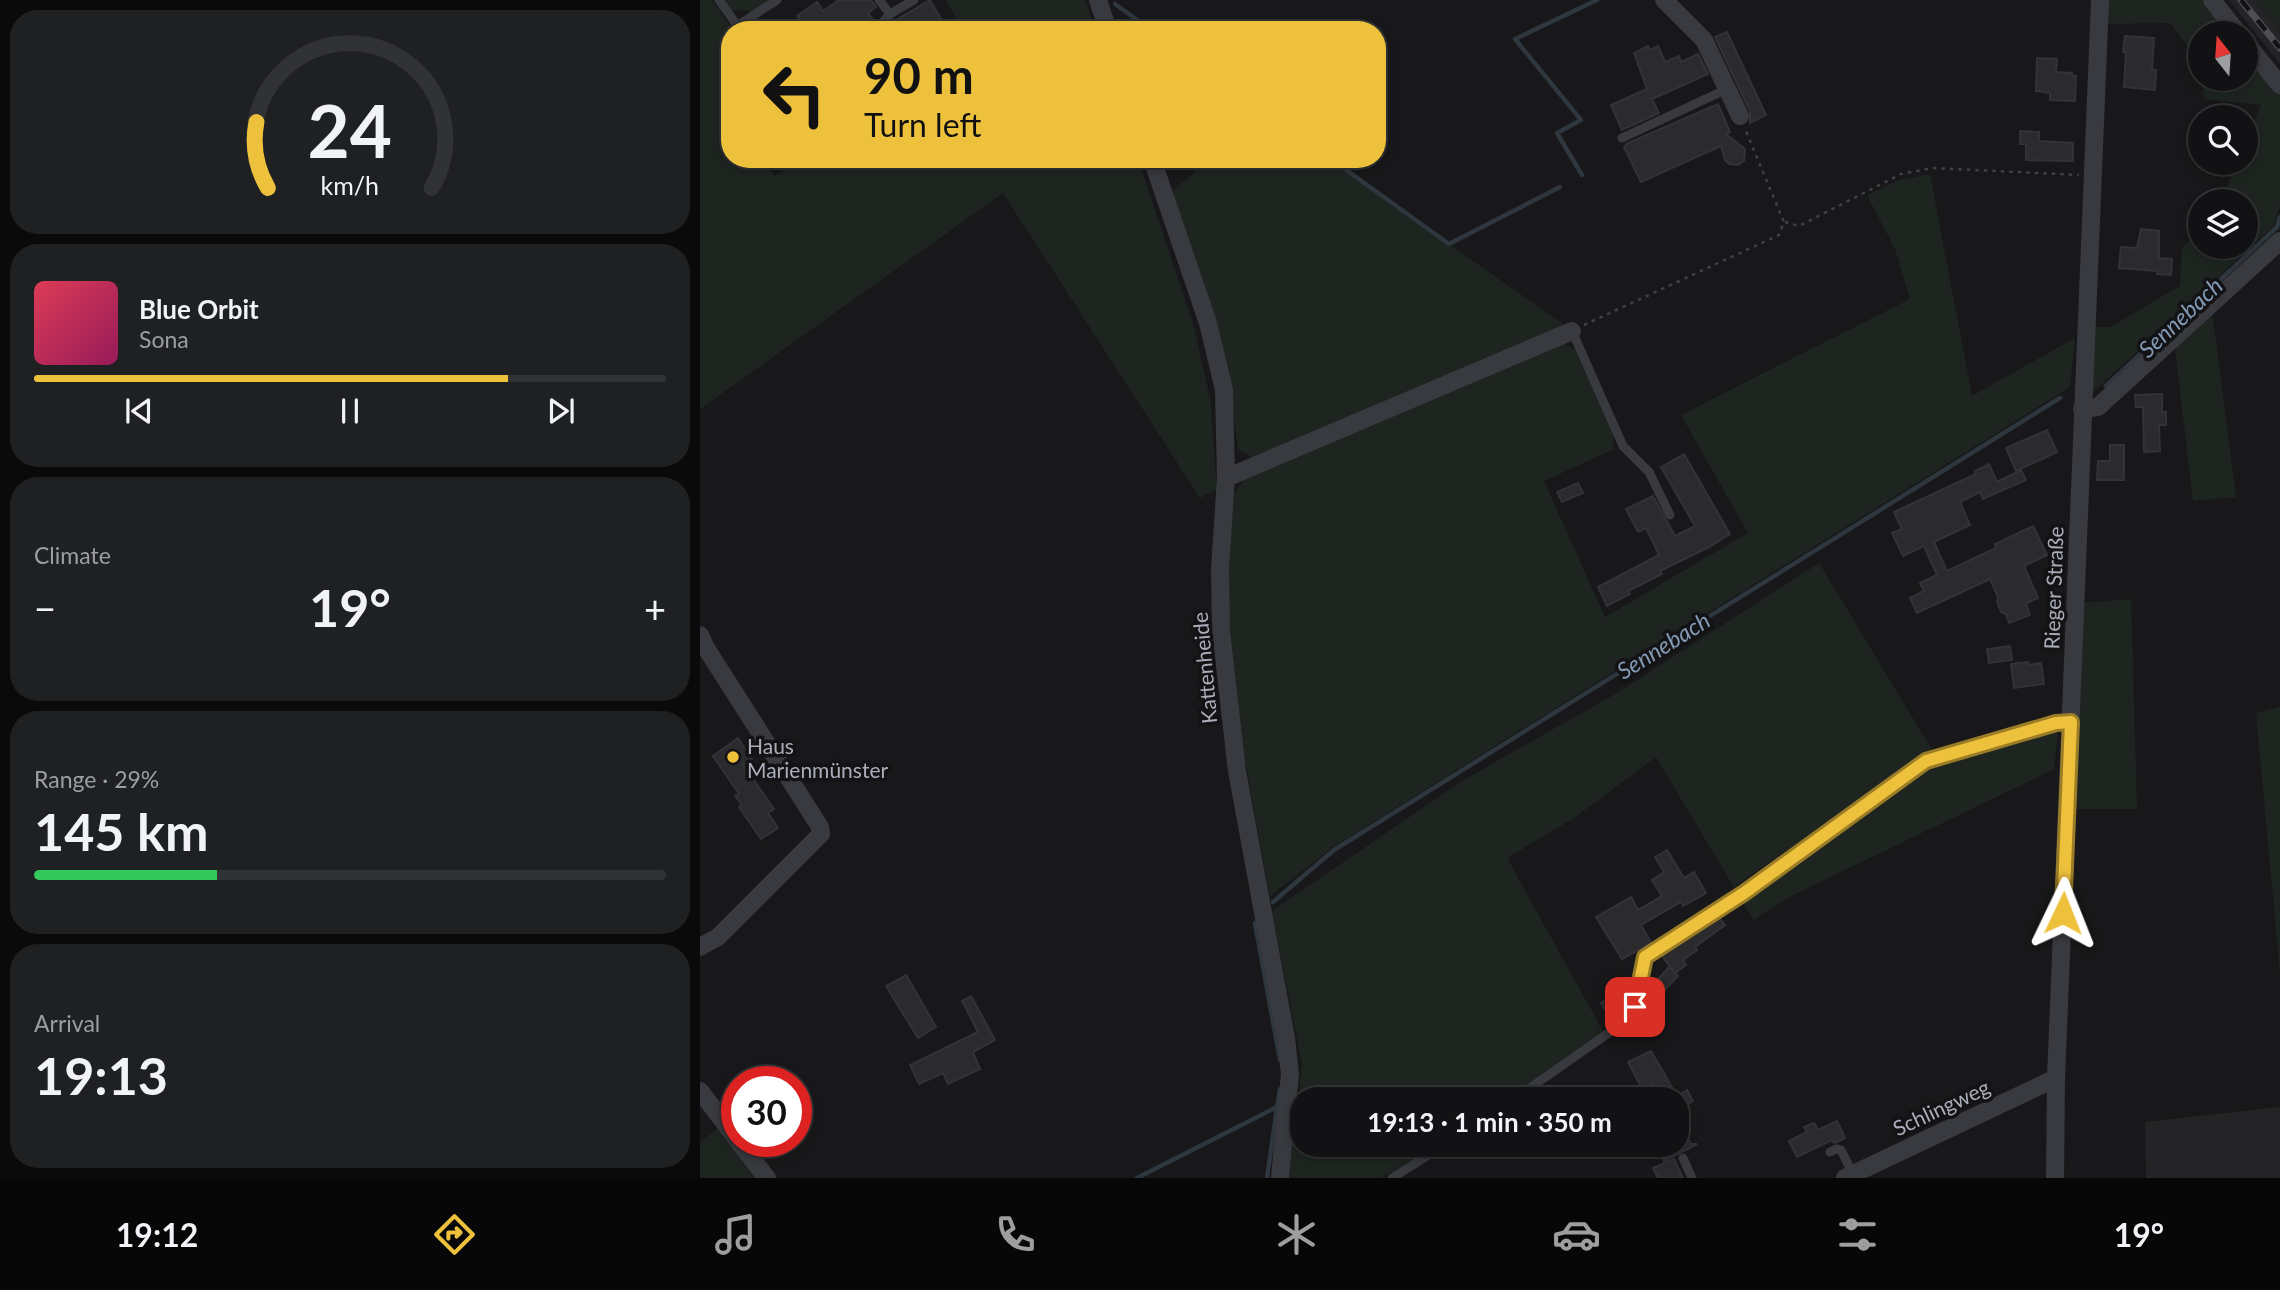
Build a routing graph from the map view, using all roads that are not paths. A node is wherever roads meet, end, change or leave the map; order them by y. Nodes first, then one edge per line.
1 (719, 0) edge
2 (777, 0) edge
3 (879, 0) edge
4 (914, 0) edge
5 (1098, 0) edge
6 (1664, 0) edge
7 (2100, 0) edge
8 (2212, 0) edge
9 (890, 14) junction
10 (734, 21) edge
11 (748, 21) edge
12 (884, 21) edge
13 (1105, 21) edge
14 (2229, 21) edge
15 (2258, 58) edge
16 (2280, 85) edge
17 (1727, 89) junction
18 (1740, 116) road end
19 (1622, 138) dead end
20 (1155, 168) edge
21 (2280, 241) edge
22 (1573, 331) joint
23 (2082, 409) junction
24 (1226, 478) junction
25 (1670, 515) dead end
26 (700, 635) edge
27 (2071, 722) junction
28 (700, 947) edge
29 (2056, 1078) junction
30 (1531, 1087) edge
31 (700, 1091) edge
32 (721, 1118) edge
33 (1830, 1152) dead end
34 (751, 1157) edge
35 (1425, 1157) edge
36 (1683, 1158) dead end
37 (1849, 1176) edge
38 (767, 1178) edge
39 (1280, 1178) edge
40 (1392, 1178) edge
41 (1692, 1178) edge
42 (2055, 1178) edge

1 - 10 lane
2 - 11 lane
3 - 9 lane
4 - 9 lane
5 - 13 street
6 - 17 street
7 - 23 street, Rieger Straße
8 - 14 street
9 - 12 lane
15 - 16 street
17 - 18 street
17 - 19 lane
20 - 24 street, Kattenheide
21 - 23 street
22 - 24 street
22 - 25 lane
23 - 27 street, Rieger Straße
24 - 39 street, Kattenheide
26 - 28 street
27 - 29 street, Rieger Straße
27 - 30 lane
29 - 37 street, Schlingweg
29 - 42 street, Rieger Straße
31 - 32 street
33 - 37 lane
34 - 38 street
35 - 40 lane
36 - 41 lane

